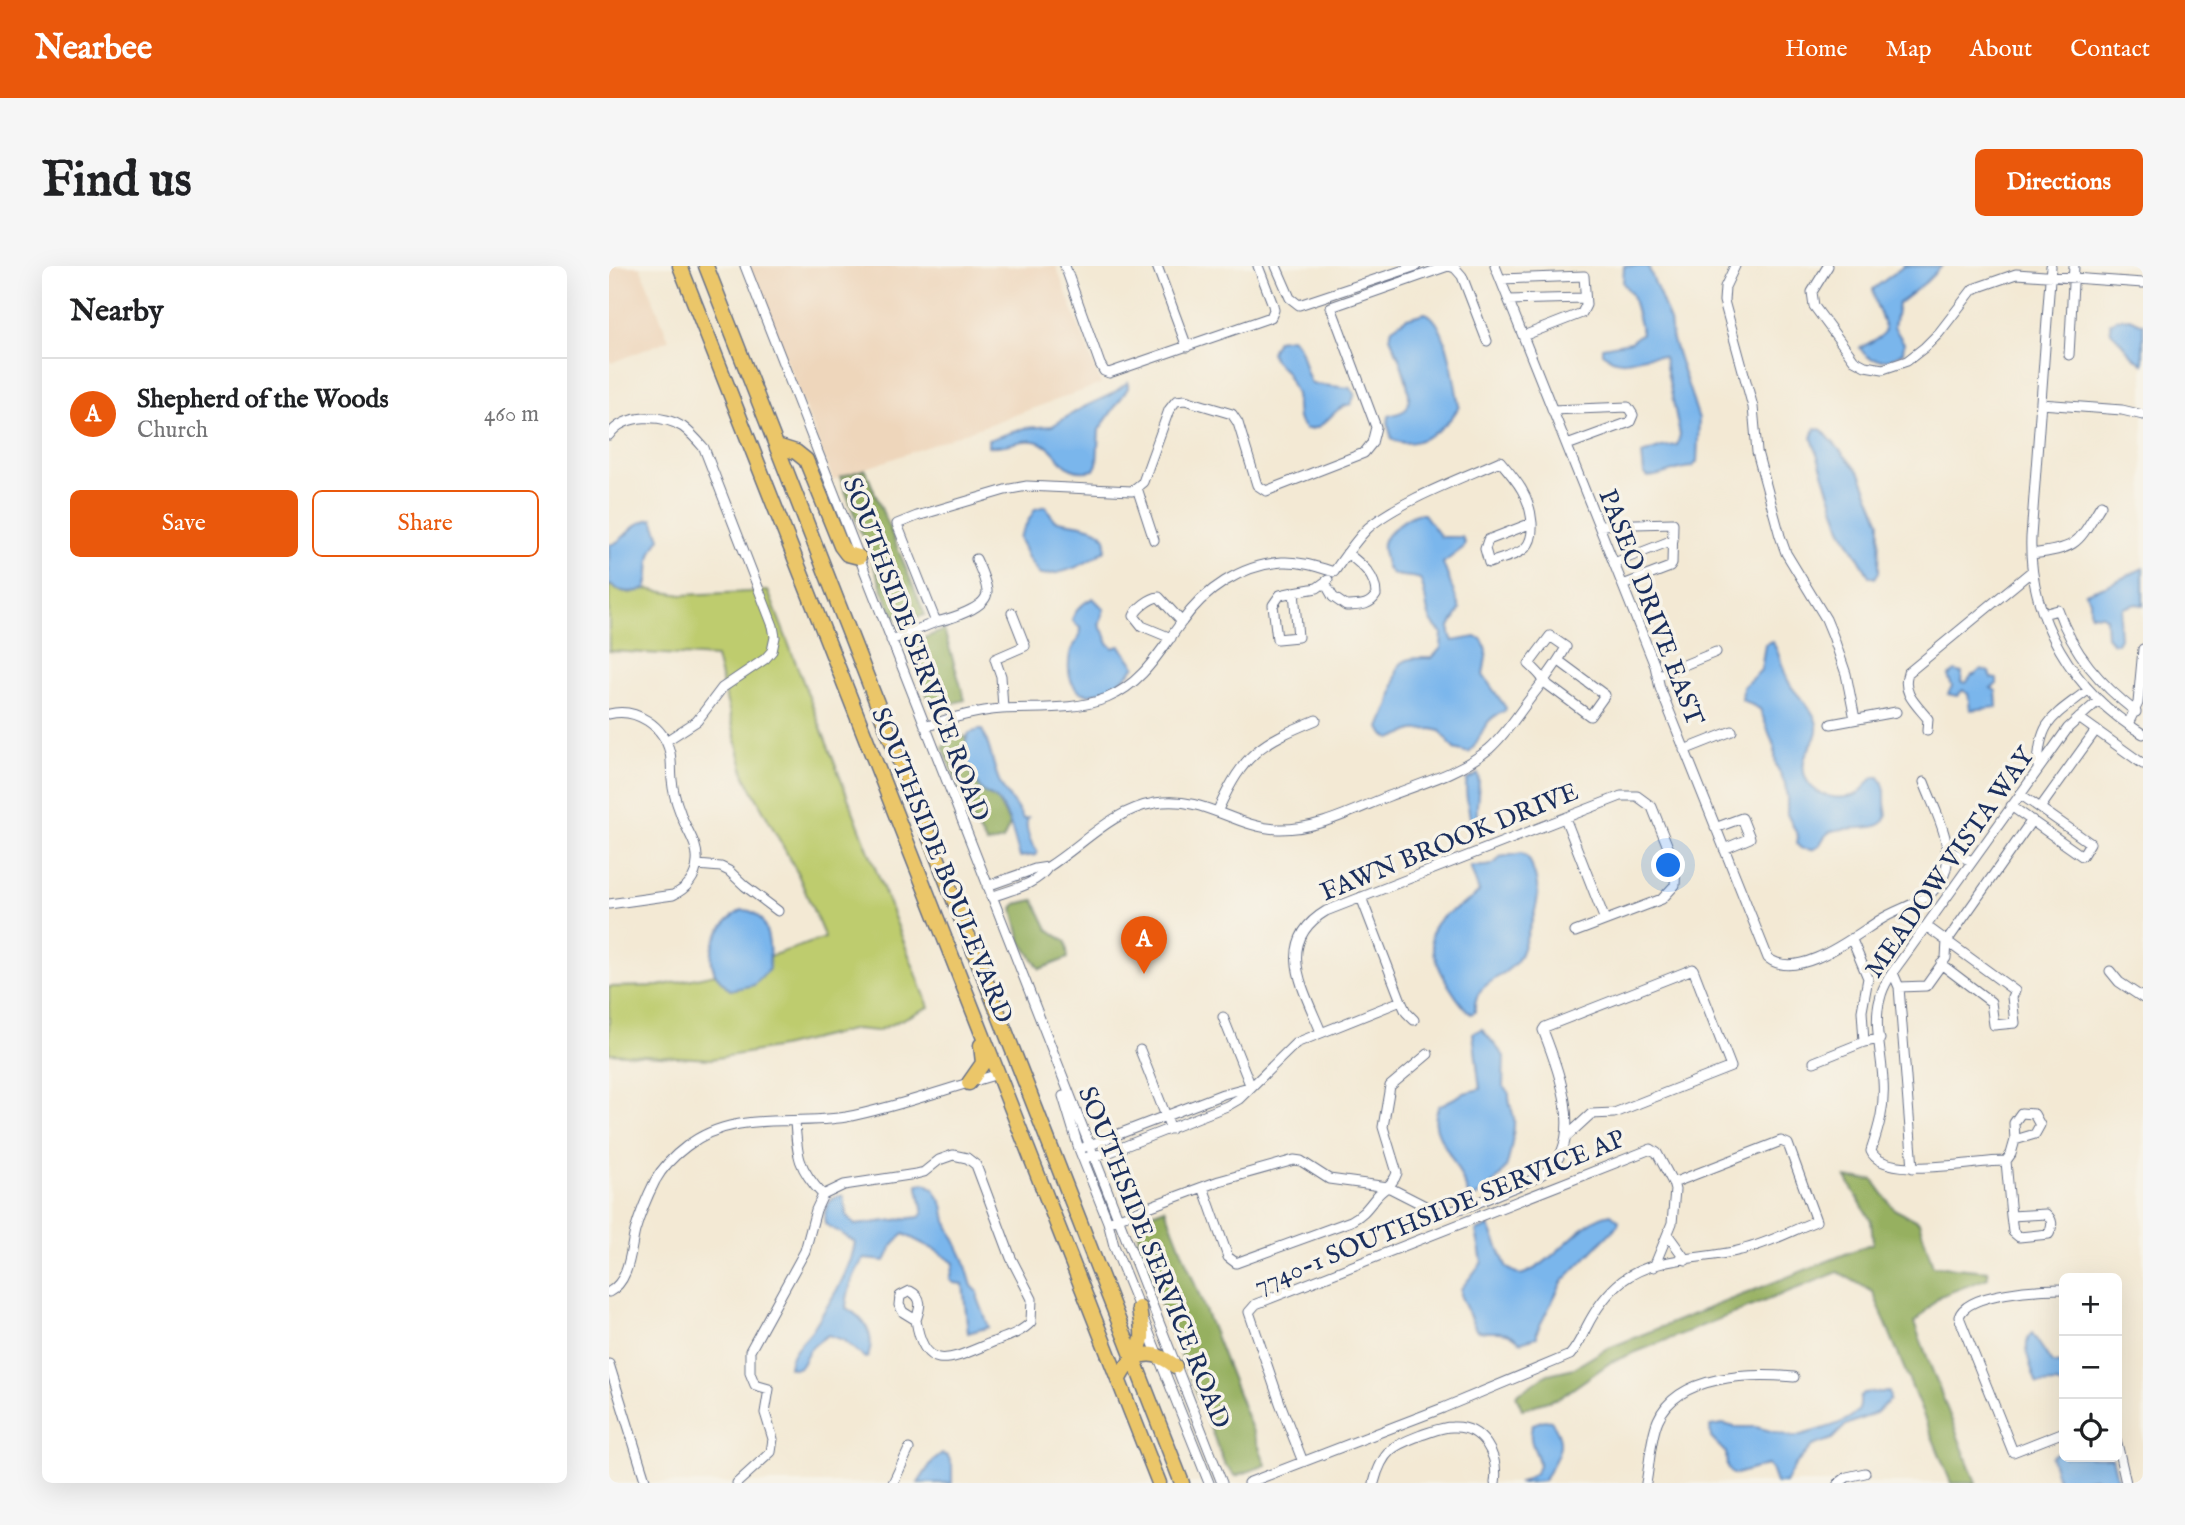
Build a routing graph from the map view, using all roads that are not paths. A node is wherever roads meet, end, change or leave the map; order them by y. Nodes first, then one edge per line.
1 (680, 266) edge
2 (706, 266) edge
3 (744, 266) edge
4 (1065, 266) edge
5 (1157, 266) edge
6 (1258, 266) edge
7 (1276, 266) edge
8 (1416, 266) edge
9 (1449, 266) edge
10 (1495, 266) edge
11 (1735, 266) edge
12 (1828, 266) edge
13 (2074, 266) edge
14 (2051, 271) edge
15 (2074, 277) junction
16 (1501, 279) junction
17 (2143, 283) edge
18 (1585, 298) junction
19 (1509, 300) junction
20 (1523, 336) junction
21 (1487, 341) dead end
22 (1187, 347) junction
23 (2069, 355) dead end
24 (2041, 404) junction
25 (1552, 410) junction
26 (2143, 415) edge
27 (609, 435) edge
28 (1567, 445) junction
29 (777, 446) junction
30 (1137, 488) junction
31 (2101, 505) dead end
32 (1532, 523) junction
33 (1599, 525) junction
34 (1154, 540) dead end
35 (1673, 540) junction
36 (1347, 553) junction
37 (2031, 554) junction
38 (859, 557) junction
39 (976, 558) dead end
40 (1614, 563) junction
41 (2032, 570) junction
42 (1334, 572) junction
43 (1325, 583) junction
44 (1623, 586) junction
45 (1294, 592) junction
46 (1012, 613) dead end
47 (2043, 614) junction
48 (936, 622) junction
49 (1182, 622) junction
50 (1171, 638) junction
51 (891, 640) junction
52 (2143, 649) edge
53 (1716, 652) dead end
54 (1559, 661) junction
55 (1657, 676) junction
56 (1544, 680) junction
57 (2088, 690) junction
58 (2098, 701) junction
59 (1003, 709) junction
60 (1896, 712) dead end
61 (2136, 712) junction
62 (609, 714) edge
63 (2079, 718) junction
64 (1855, 719) junction
65 (1317, 720) dead end
66 (1831, 724) dead end
67 (2128, 724) junction
68 (925, 727) junction
69 (2096, 730) junction
70 (1731, 731) dead end
71 (2142, 731) edge
72 (1927, 732) dead end
73 (666, 741) junction
74 (1684, 750) junction
75 (2143, 764) edge
76 (2038, 770) junction
77 (1924, 782) dead end
78 (2020, 794) junction
79 (2011, 806) junction
80 (2040, 808) junction
81 (1218, 810) junction
82 (1565, 818) junction
83 (2032, 820) junction
84 (1715, 828) junction
85 (1724, 849) junction
86 (1947, 850) junction
87 (1972, 861) junction
88 (697, 866) junction
89 (1048, 867) junction
90 (987, 886) junction
91 (1933, 892) junction
92 (991, 897) junction
93 (1361, 897) junction
94 (1943, 901) junction
95 (609, 904) edge
96 (778, 911) dead end
97 (1605, 920) junction
98 (1926, 926) junction
99 (1575, 932) dead end
100 (1852, 940) junction
101 (1947, 941) junction
102 (1941, 964) junction
103 (2110, 971) dead end
104 (1893, 973) junction
105 (1899, 987) junction
106 (2143, 998) edge
107 (1401, 1001) junction
108 (1223, 1017) dead end
109 (977, 1019) junction
110 (1415, 1020) dead end
111 (1321, 1032) junction
112 (1880, 1038) junction
113 (1864, 1042) junction
114 (1049, 1047) junction
115 (1140, 1050) dead end
116 (1428, 1054) dead end
117 (1814, 1062) dead end
118 (999, 1074) junction
119 (969, 1083) junction
120 (1251, 1087) junction
121 (1034, 1105) junction
122 (1165, 1116) junction
123 (795, 1121) junction
124 (1171, 1129) junction
125 (1566, 1136) junction
126 (2015, 1140) dead end
127 (1079, 1149) junction
128 (1091, 1150) junction
129 (1083, 1159) junction
130 (2006, 1161) junction
131 (1913, 1168) junction
132 (1674, 1183) junction
133 (1203, 1186) junction
134 (1388, 1187) junction
135 (823, 1195) junction
136 (2011, 1216) junction
137 (1119, 1218) junction
138 (1108, 1222) junction
139 (1668, 1235) junction
140 (1686, 1260) junction
141 (1654, 1267) junction
142 (613, 1289) edge
143 (2059, 1289) edge
144 (609, 1302) edge
145 (1139, 1308) junction
146 (916, 1320) dead end
147 (1159, 1354) junction
148 (1133, 1358) junction
149 (609, 1364) edge
150 (1175, 1366) junction
151 (1794, 1377) dead end
152 (1119, 1379) junction
153 (2059, 1434) edge
154 (909, 1449) dead end
155 (1303, 1462) junction
156 (2121, 1462) edge
157 (1865, 1473) dead end
158 (646, 1483) edge
159 (737, 1483) edge
160 (893, 1483) edge
161 (1159, 1483) edge
162 (1182, 1483) edge
163 (1209, 1483) edge
164 (1222, 1483) edge
165 (1248, 1483) edge
166 (1374, 1483) edge
167 (1495, 1483) edge
168 (1646, 1483) edge
169 (1839, 1483) edge
170 (2126, 1483) edge

1 - 109 highway, SOUTHSIDE BOULEVARD
2 - 29 highway, SOUTHSIDE BOULEVARD
3 - 38 street, SOUTHSIDE SERVICE ROAD
4 - 22 street
5 - 22 street
6 - 22 street
7 - 8 street
9 - 21 street
9 - 30 street
10 - 16 street, PASEO DRIVE EAST
11 - 64 street
12 - 14 street
13 - 15 street
14 - 15 street
14 - 24 street
15 - 17 street
15 - 23 street
16 - 18 street
16 - 19 street, PASEO DRIVE EAST
18 - 19 street
18 - 20 street
19 - 20 street, PASEO DRIVE EAST
20 - 25 street, PASEO DRIVE EAST
24 - 26 street
24 - 37 street
25 - 28 street, PASEO DRIVE EAST
25 - 28 street
27 - 73 street
28 - 33 street, PASEO DRIVE EAST
29 - 38 highway
29 - 121 highway, SOUTHSIDE BOULEVARD
30 - 34 street
30 - 48 street
31 - 37 street
32 - 32 street
32 - 36 street
33 - 35 street
33 - 40 street, PASEO DRIVE EAST
35 - 40 street
35 - 44 street
36 - 42 street
36 - 43 street
37 - 41 street
38 - 51 street, SOUTHSIDE SERVICE ROAD
39 - 48 street
40 - 44 street, PASEO DRIVE EAST
41 - 47 street
41 - 72 street
42 - 43 street
42 - 49 street
43 - 45 street
44 - 55 street, PASEO DRIVE EAST
45 - 45 street
46 - 59 street
47 - 57 street
47 - 61 street
48 - 51 street
49 - 50 street
49 - 50 street
50 - 59 street
51 - 68 street, SOUTHSIDE SERVICE ROAD
52 - 61 street
53 - 55 street
54 - 56 street
54 - 56 street
54 - 56 street
55 - 74 street, PASEO DRIVE EAST
56 - 81 street
57 - 58 street
57 - 76 street
58 - 63 street, MEADOW VISTA WAY
58 - 67 street
59 - 68 street
60 - 64 street
61 - 67 street
62 - 73 street
63 - 69 street
63 - 76 street, MEADOW VISTA WAY
64 - 66 street
65 - 81 street
67 - 71 street
68 - 90 street, SOUTHSIDE SERVICE ROAD
69 - 75 street
69 - 80 street
70 - 74 street
73 - 88 street
74 - 84 street, PASEO DRIVE EAST
76 - 78 street, MEADOW VISTA WAY
77 - 86 street
78 - 79 street, MEADOW VISTA WAY
78 - 80 street
79 - 83 street
79 - 87 street, MEADOW VISTA WAY
80 - 83 street
81 - 89 street
82 - 93 street, FAWN BROOK DRIVE
82 - 97 street
82 - 97 street, FAWN BROOK DRIVE
83 - 101 street
84 - 85 street, PASEO DRIVE EAST
84 - 85 street
85 - 100 street, PASEO DRIVE EAST
86 - 87 street
86 - 91 street
87 - 94 street, MEADOW VISTA WAY
88 - 95 street
88 - 96 street
89 - 90 street
89 - 92 street
90 - 92 street, SOUTHSIDE SERVICE ROAD
91 - 94 street
91 - 100 street
92 - 114 street, SOUTHSIDE SERVICE ROAD
93 - 107 street
93 - 111 street, FAWN BROOK DRIVE
94 - 98 street, MEADOW VISTA WAY
97 - 99 street
98 - 101 street
98 - 104 street, MEADOW VISTA WAY
100 - 113 street
101 - 102 street
101 - 102 street
102 - 105 street
103 - 106 street
104 - 105 street
104 - 112 street, MEADOW VISTA WAY
105 - 131 street
107 - 110 street
107 - 111 street
108 - 120 street
109 - 118 highway, SOUTHSIDE BOULEVARD
109 - 119 highway
111 - 120 street
112 - 113 street
112 - 131 street, MEADOW VISTA WAY
113 - 117 street
114 - 127 street, SOUTHSIDE SERVICE ROAD
114 - 128 street, SOUTHSIDE SERVICE ROAD
115 - 122 street
116 - 134 street
118 - 119 street
118 - 121 highway
118 - 152 highway, SOUTHSIDE BOULEVARD
119 - 123 street
120 - 122 street
120 - 124 street
121 - 148 highway, SOUTHSIDE BOULEVARD
122 - 124 street
122 - 128 street
123 - 135 street
123 - 142 street
124 - 128 street
125 - 125 street
125 - 134 street
126 - 130 street
127 - 128 street
127 - 129 street, SOUTHSIDE SERVICE ROAD
128 - 129 street
128 - 137 street, SOUTHSIDE SERVICE ROAD
129 - 138 street, SOUTHSIDE SERVICE ROAD
130 - 131 street, MEADOW VISTA WAY
130 - 136 street
132 - 139 street
132 - 140 street
132 - 155 street, 7740-1 SOUTHSIDE SERVICE AP
133 - 134 street
133 - 134 street
133 - 137 street
135 - 146 street
135 - 159 street
136 - 136 street
137 - 138 street
137 - 150 street, SOUTHSIDE SERVICE ROAD
138 - 145 street, SOUTHSIDE SERVICE ROAD
139 - 140 street
139 - 141 street
140 - 141 street
141 - 155 street
142 - 144 street
143 - 153 street
145 - 147 street, SOUTHSIDE SERVICE ROAD
145 - 148 highway
147 - 148 highway
147 - 150 highway
147 - 163 street, SOUTHSIDE SERVICE ROAD
148 - 152 highway
148 - 162 highway, SOUTHSIDE BOULEVARD
149 - 158 street
150 - 164 street, SOUTHSIDE SERVICE ROAD
151 - 168 street
152 - 161 highway, SOUTHSIDE BOULEVARD
154 - 160 street
155 - 165 street
156 - 170 street
157 - 169 street
166 - 167 street

